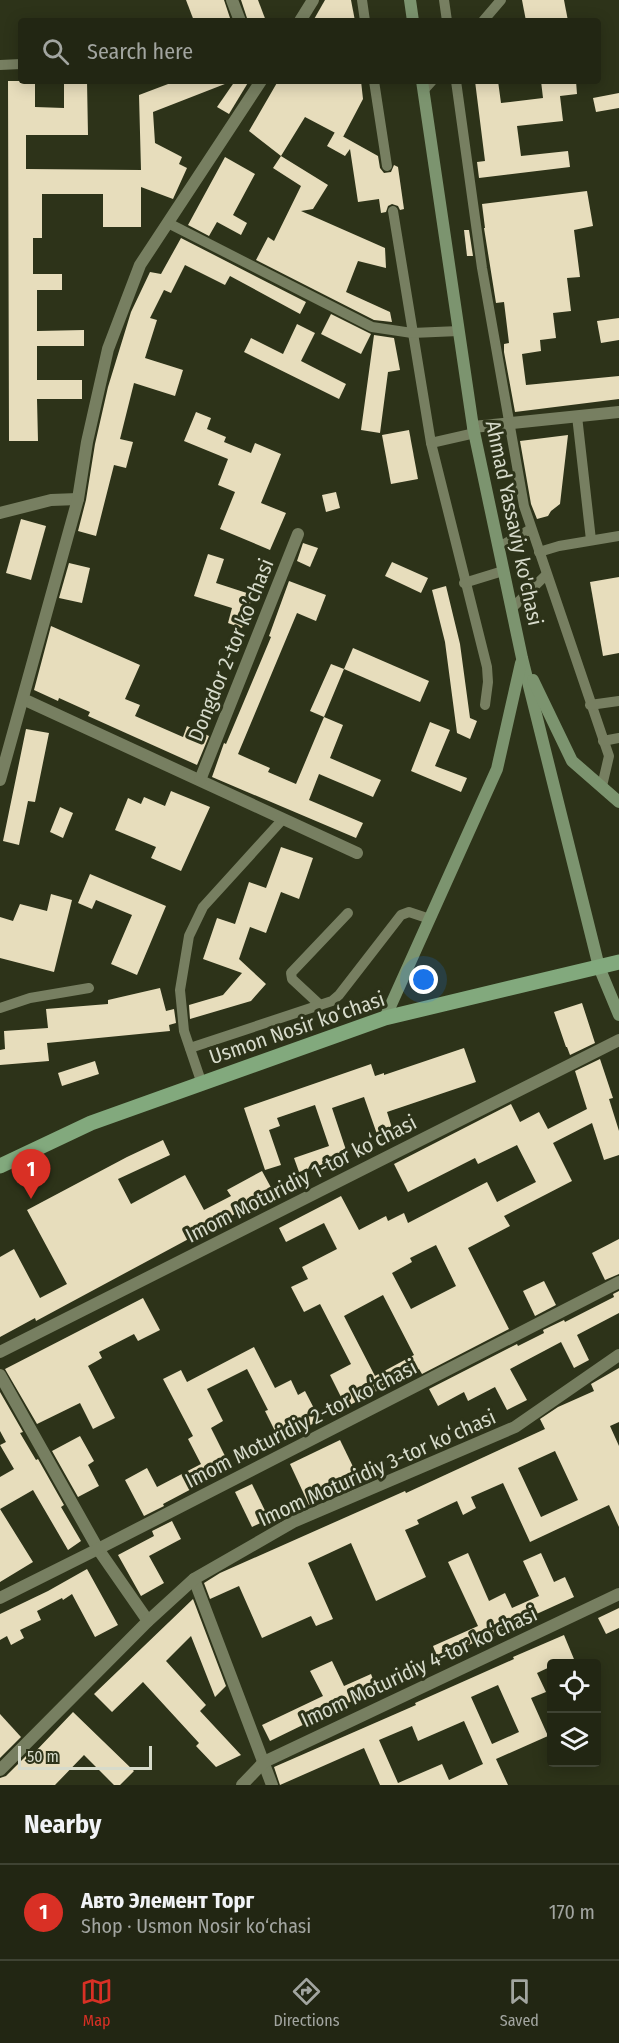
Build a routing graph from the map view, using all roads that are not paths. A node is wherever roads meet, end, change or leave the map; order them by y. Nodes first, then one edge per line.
1 (232, 0) edge
2 (313, 0) edge
3 (362, 0) edge
4 (410, 0) edge
5 (444, 0) edge
6 (501, 0) edge
7 (239, 18) edge
8 (302, 18) edge
9 (365, 18) edge
10 (413, 18) edge
11 (447, 18) edge
12 (486, 18) edge
13 (18, 64) edge
14 (0, 65) edge
15 (259, 84) edge
16 (374, 84) edge
17 (456, 84) edge
18 (423, 86) edge
19 (387, 166) dead end
20 (393, 211) dead end
21 (168, 223) junction
22 (459, 331) junction
23 (412, 333) junction
24 (619, 412) edge
25 (577, 416) junction
26 (509, 423) junction
27 (474, 430) junction
28 (431, 443) junction
29 (78, 499) junction
30 (0, 513) edge
31 (531, 529) junction
32 (298, 534) dead end
33 (619, 536) edge
34 (591, 540) junction
35 (499, 547) junction
36 (539, 552) junction
37 (504, 571) junction
38 (546, 575) junction
39 (464, 583) junction
40 (512, 608) junction
41 (522, 658) junction
42 (23, 699) junction
43 (619, 700) edge
44 (485, 705) dead end
45 (590, 705) junction
46 (619, 738) edge
47 (603, 741) junction
48 (0, 780) edge
49 (200, 780) junction
50 (602, 786) junction
51 (619, 802) edge
52 (283, 819) junction
53 (357, 853) dead end
54 (348, 913) dead end
55 (430, 919) junction
56 (619, 962) edge
57 (599, 967) junction
58 (89, 988) dead end
59 (320, 1005) junction
60 (0, 1008) edge
61 (619, 1015) edge
62 (385, 1018) junction
63 (619, 1040) edge
64 (190, 1048) junction
65 (202, 1084) junction
66 (0, 1166) edge
67 (619, 1282) edge
68 (0, 1352) edge
69 (619, 1355) edge
70 (0, 1375) edge
71 (98, 1550) junction
72 (194, 1579) junction
73 (619, 1594) edge
74 (0, 1598) edge
75 (148, 1621) junction
76 (264, 1762) junction
77 (0, 1770) edge
78 (242, 1785) edge
79 (272, 1785) edge

1 - 7 street
2 - 8 street
3 - 9 lane
4 - 10 main road
5 - 11 lane
6 - 12 lane
13 - 14 lane
15 - 21 street
16 - 19 lane
17 - 26 lane
18 - 22 main road, Ahmad Yassaviy ko'chasi
20 - 23 lane
21 - 23 lane
21 - 29 street
22 - 23 lane
22 - 27 main road, Ahmad Yassaviy ko'chasi
23 - 28 lane
24 - 25 street
25 - 26 street
25 - 34 lane
26 - 27 street
26 - 31 lane
27 - 28 lane
27 - 35 main road, Ahmad Yassaviy ko'chasi
28 - 39 lane
29 - 30 street
29 - 42 street
31 - 35 lane
31 - 36 lane
32 - 49 street, Dongdor 2-tor koʼchasi
33 - 34 lane
34 - 36 lane
35 - 37 main road, Ahmad Yassaviy ko'chasi
36 - 38 lane
37 - 39 lane
37 - 40 main road, Ahmad Yassaviy ko'chasi
38 - 40 lane
38 - 45 lane
39 - 44 lane
40 - 41 main road, Ahmad Yassaviy ko'chasi
41 - 50 main road
41 - 55 main road
41 - 57 main road, Ahmad Yassaviy ko'chasi
42 - 48 street
42 - 49 street
43 - 45 lane
45 - 47 lane
46 - 47 lane
47 - 50 lane
49 - 52 street
50 - 51 main road
52 - 53 street
52 - 64 lane
54 - 59 lane
55 - 59 lane
55 - 62 main road
56 - 57 main road, Usmon Nosir ko‘chasi
57 - 61 main road, Ahmad Yassaviy ko'chasi
57 - 62 main road, Usmon Nosir ko‘chasi
58 - 60 lane
59 - 64 lane
62 - 65 main road, Usmon Nosir ko‘chasi
63 - 68 street, Imom Moturidiy 1-tor koʻchasi
64 - 65 lane
65 - 66 main road, Usmon Nosir ko‘chasi
67 - 71 street, Imom Moturidiy 2-tor koʻchasi
69 - 72 street, Imom Moturidiy 3-tor koʻchasi
70 - 71 street
71 - 74 street, Imom Moturidiy 2-tor koʻchasi
71 - 75 street
72 - 75 street, Imom Moturidiy 3-tor koʻchasi
72 - 76 street
73 - 76 street, Imom Moturidiy 4-tor koʻchasi
75 - 77 street, Imom Moturidiy 3-tor koʻchasi
76 - 78 street, Imom Moturidiy 4-tor koʻchasi
76 - 79 street

